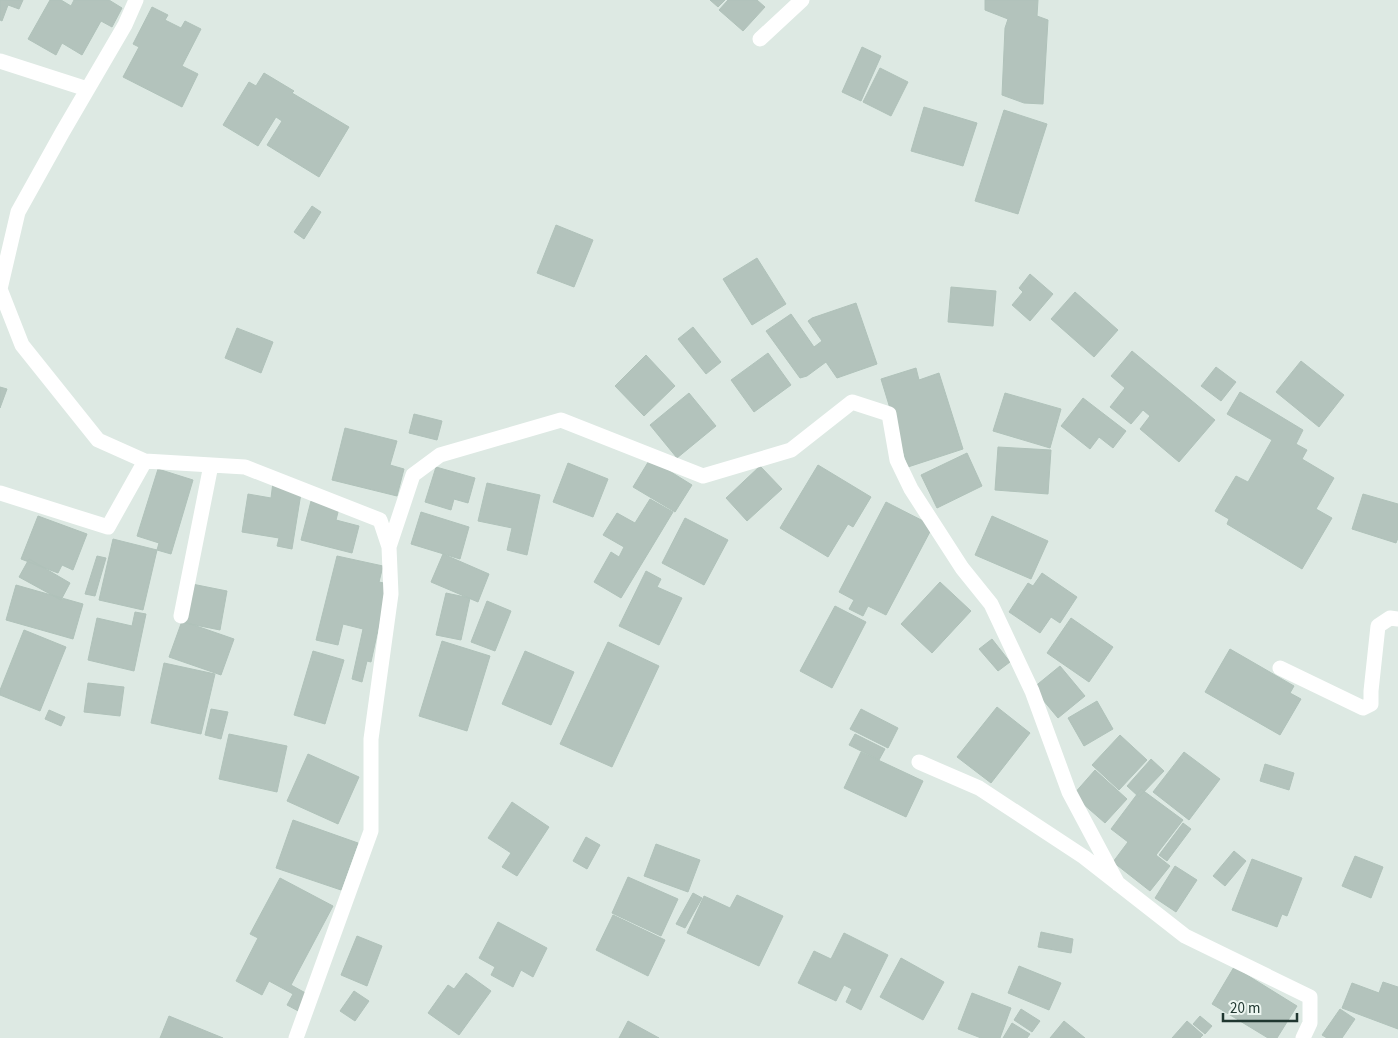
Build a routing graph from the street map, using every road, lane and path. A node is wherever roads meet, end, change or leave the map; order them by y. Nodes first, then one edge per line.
1 (136, 0) edge
2 (802, 0) edge
3 (760, 39) dead end
4 (0, 61) edge
5 (88, 89) junction
6 (0, 289) edge
7 (144, 461) junction
8 (211, 465) junction
9 (0, 493) edge
10 (390, 547) junction
11 (181, 616) dead end
12 (1398, 619) edge
13 (1280, 668) dead end
14 (918, 762) dead end
15 (1118, 884) junction
16 (296, 1038) edge
17 (1303, 1038) edge

1 - 5 street
2 - 3 street
4 - 5 street
5 - 6 street
6 - 7 street
7 - 8 street
7 - 9 street
8 - 10 street
8 - 11 street
10 - 15 street
10 - 16 street
12 - 13 street
14 - 15 street
15 - 17 street

